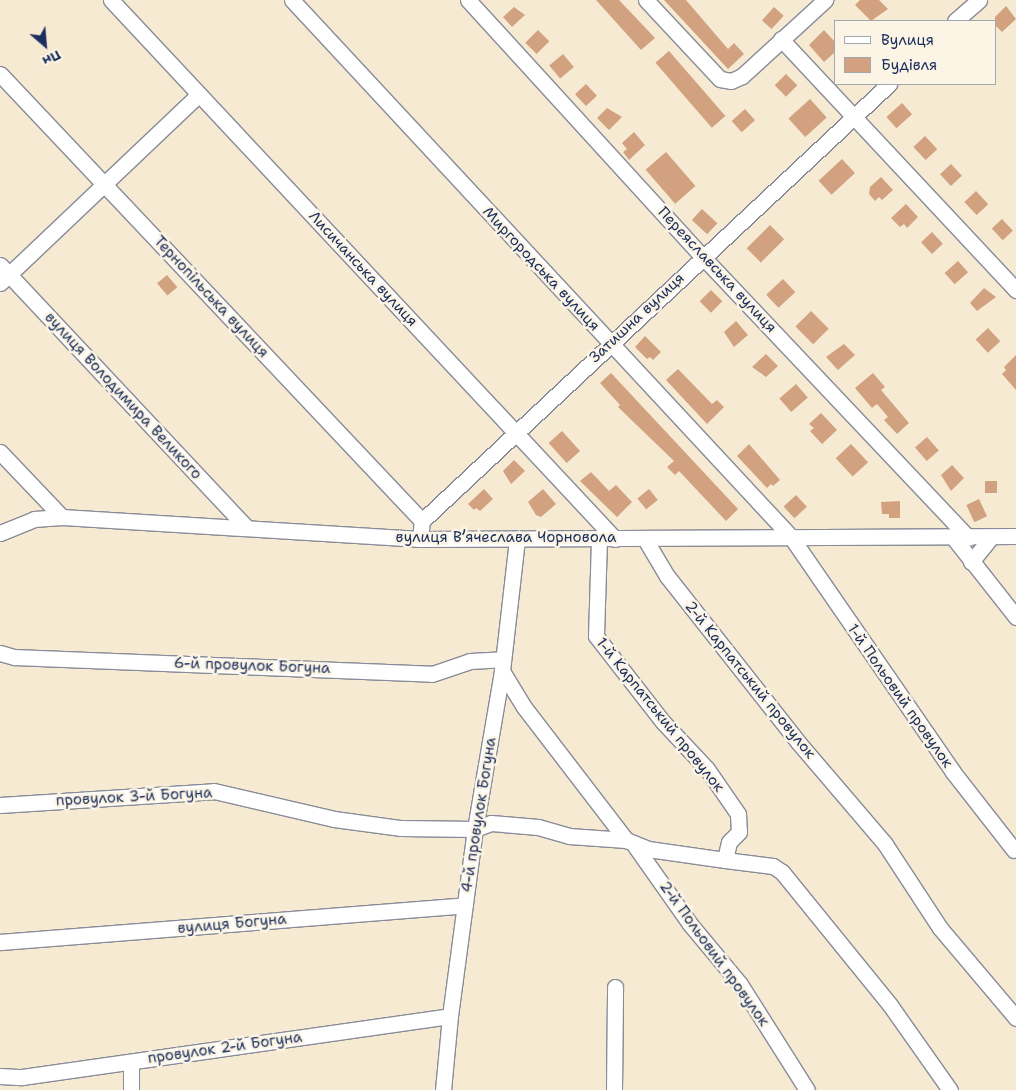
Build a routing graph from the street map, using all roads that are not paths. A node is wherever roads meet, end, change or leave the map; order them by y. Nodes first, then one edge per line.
1 (292, 0) edge
2 (468, 0) edge
3 (646, 0) edge
4 (825, 0) edge
5 (979, 0) edge
6 (114, 1) edge
7 (956, 20) edge
8 (781, 39) junction
9 (0, 74) edge
10 (888, 85) edge
11 (199, 94) junction
12 (855, 116) junction
13 (104, 184) junction
14 (702, 256) junction
15 (3, 274) edge
16 (1016, 290) edge
17 (611, 343) junction
18 (516, 433) junction
19 (0, 452) edge
20 (62, 517) junction
21 (422, 521) junction
22 (246, 527) junction
23 (0, 533) edge
24 (1016, 536) edge
25 (791, 537) junction
26 (991, 537) junction
27 (953, 538) junction
28 (969, 538) junction
29 (420, 539) junction
30 (517, 539) junction
31 (615, 539) junction
32 (645, 539) junction
33 (599, 540) junction
34 (971, 562) junction
35 (1016, 617) edge
36 (0, 653) edge
37 (502, 665) junction
38 (0, 805) edge
39 (475, 829) junction
40 (631, 843) junction
41 (1014, 850) dead end
42 (725, 860) junction
43 (465, 906) junction
44 (0, 942) edge
45 (615, 987) dead end
46 (450, 1016) junction
47 (1016, 1018) edge
48 (130, 1062) junction
49 (0, 1076) edge
50 (132, 1090) edge
51 (443, 1090) edge
52 (614, 1090) edge
53 (807, 1090) edge
54 (950, 1090) edge

1 - 17 street, Миргородська вулиця
2 - 14 street, Переяславська вулиця
3 - 8 street
4 - 8 street
5 - 7 street
6 - 11 street, Лисичанська вулиця
8 - 12 street
9 - 13 street, Тернопільська вулиця
10 - 12 street, Затишна вулиця
11 - 13 street
11 - 18 street, Лисичанська вулиця
12 - 14 street, Затишна вулиця
12 - 16 street
13 - 15 street
13 - 21 street, Тернопільська вулиця
14 - 17 street, Затишна вулиця
14 - 28 street, Переяславська вулиця
15 - 22 street, вулиця Володимира Великого
17 - 18 street, Затишна вулиця
17 - 25 street, Миргородська вулиця
18 - 21 street, Затишна вулиця
18 - 31 street, Лисичанська вулиця
19 - 20 street
20 - 22 street, вулиця Вʼячеслава Чорновола
20 - 23 street, вулиця Вʼячеслава Чорновола
21 - 29 street
22 - 29 street, вулиця Вʼячеслава Чорновола
24 - 26 street, вулиця Вʼячеслава Чорновола
25 - 27 street, вулиця Вʼячеслава Чорновола
25 - 32 street, вулиця Вʼячеслава Чорновола
25 - 41 street, 1-й Польовий провулок
26 - 28 street, вулиця Вʼячеслава Чорновола
26 - 34 street
27 - 28 street, вулиця Вʼячеслава Чорновола
27 - 34 street
29 - 30 street, вулиця Вʼячеслава Чорновола
30 - 33 street, вулиця Вʼячеслава Чорновола
30 - 37 street, 4-й провулок Богуна
31 - 32 street, вулиця Вʼячеслава Чорновола
31 - 33 street, вулиця Вʼячеслава Чорновола
32 - 47 street, 2-й Карпатський провулок
33 - 42 street, 1-й Карпатський провулок
34 - 35 street
36 - 37 street, 6-й провулок Богуна
37 - 39 street, 4-й провулок Богуна
37 - 40 street, 2-й Польовий провулок
38 - 39 street, провулок 3-й Богуна
39 - 40 street, провулок 3-й Богуна
39 - 43 street, 4-й провулок Богуна
40 - 42 street, провулок 3-й Богуна
40 - 53 street, 2-й Польовий провулок
42 - 54 street
43 - 44 street, вулиця Богуна
43 - 46 street, 4-й провулок Богуна
45 - 52 street
46 - 48 street, провулок 2-й Богуна
46 - 51 street, 4-й провулок Богуна
48 - 49 street, провулок 2-й Богуна
48 - 50 street

